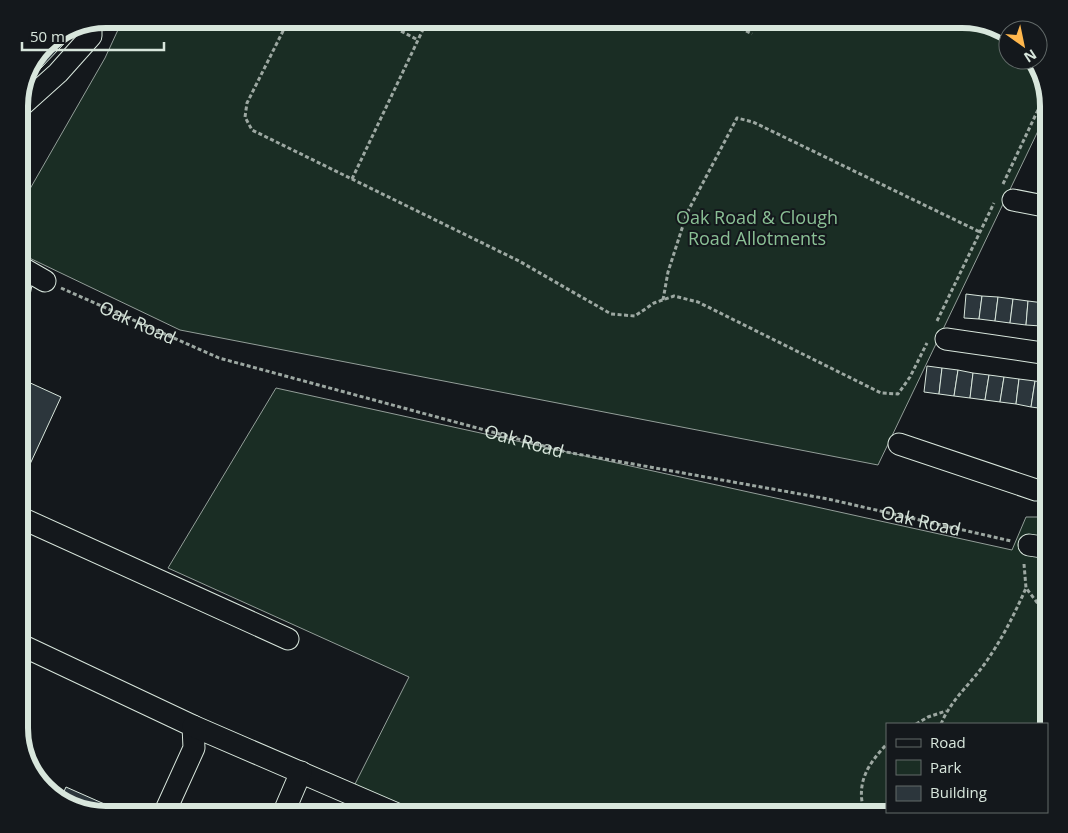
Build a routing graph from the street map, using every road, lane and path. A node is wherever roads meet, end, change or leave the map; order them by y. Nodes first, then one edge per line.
1 (284, 28) edge
2 (395, 28) edge
3 (424, 28) edge
4 (740, 28) edge
5 (91, 29) edge
6 (985, 31) edge
7 (752, 34) dead end
8 (998, 38) edge
9 (418, 40) junction
10 (28, 100) edge
11 (1040, 107) edge
12 (352, 179) junction
13 (1003, 195) junction
14 (1040, 205) edge
15 (980, 232) junction
16 (28, 271) edge
17 (44, 281) joint
18 (663, 300) junction
19 (937, 333) junction
20 (1040, 352) edge
21 (900, 444) dead end
22 (1040, 490) edge
23 (28, 521) edge
24 (1033, 545) edge
25 (1026, 588) junction
26 (1040, 606) edge
27 (288, 640) dead end
28 (28, 648) edge
29 (946, 711) junction
30 (918, 723) edge
31 (941, 723) edge
32 (193, 726) junction
33 (886, 745) edge
34 (301, 772) junction
35 (168, 806) edge
36 (286, 806) edge
37 (379, 806) edge
38 (864, 806) edge

1 - 12 path
2 - 9 path
3 - 9 path
4 - 7 path
5 - 10 street
6 - 8 path
9 - 12 path
11 - 13 path
12 - 18 path
13 - 14 street
13 - 15 path
15 - 18 path
15 - 19 path
16 - 17 street
17 - 24 path, Oak Road
18 - 19 path
19 - 20 street
21 - 22 street
23 - 27 street
24 - 25 path
25 - 26 path
25 - 29 path
28 - 32 street
29 - 30 path
29 - 31 path
32 - 34 street
32 - 35 street
33 - 38 path
34 - 36 street
34 - 37 street

